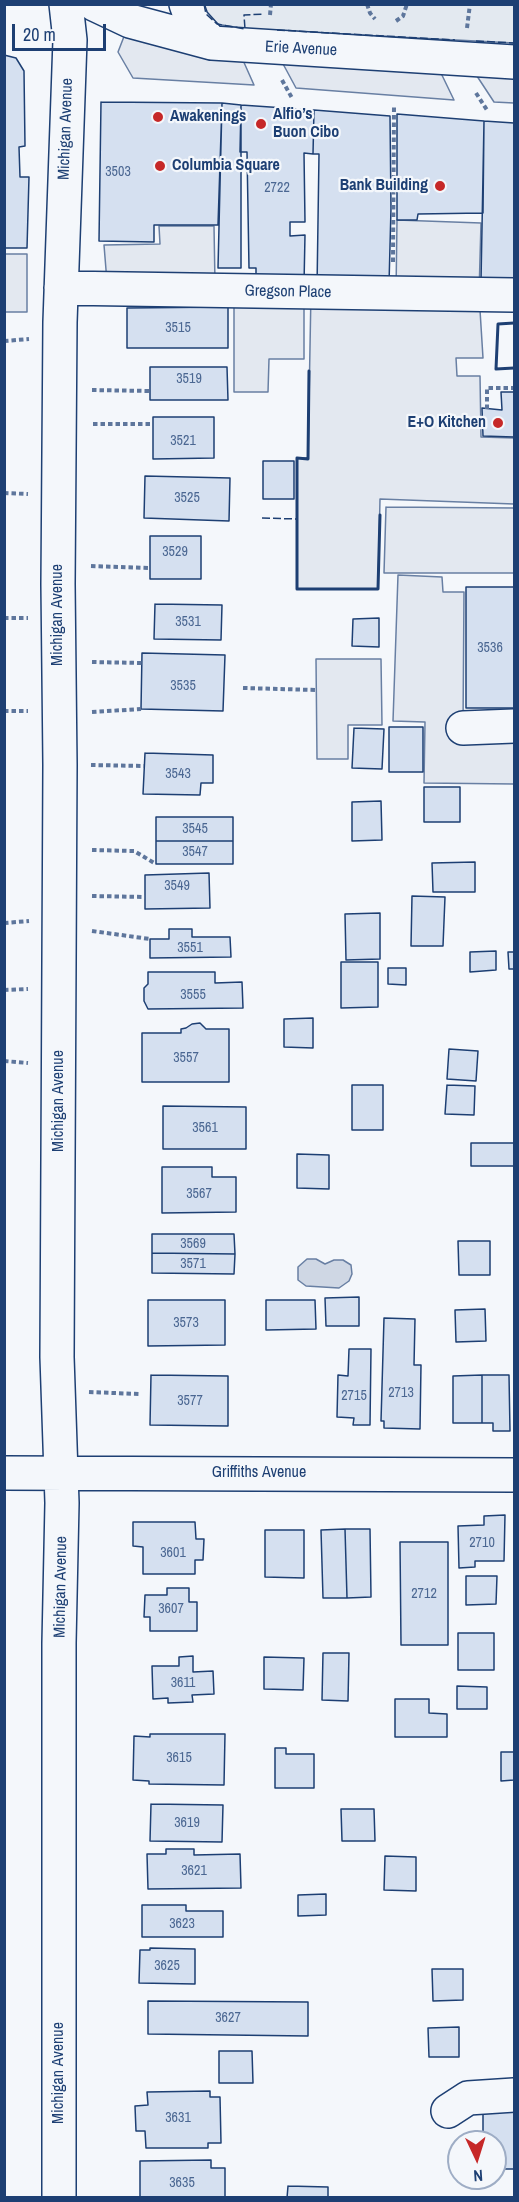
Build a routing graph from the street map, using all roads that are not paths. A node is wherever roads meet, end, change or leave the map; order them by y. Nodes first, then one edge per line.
1 (66, 4) edge
2 (94, 4) edge
3 (186, 4) edge
4 (212, 43) junction
5 (514, 62) edge
6 (61, 288) junction
7 (514, 295) edge
8 (514, 726) edge
9 (463, 728) dead end
10 (62, 1472) junction
11 (4, 1473) edge
12 (514, 1475) edge
13 (514, 2095) edge
14 (448, 2111) dead end
15 (59, 2198) edge

1 - 6 street, Michigan Avenue
2 - 4 street, Erie Avenue
3 - 4 street
4 - 5 street, Erie Avenue
6 - 7 street, Gregson Place
6 - 10 street, Michigan Avenue
8 - 9 street
10 - 11 street, Griffiths Avenue
10 - 12 street, Griffiths Avenue
10 - 15 street, Michigan Avenue
13 - 14 street

